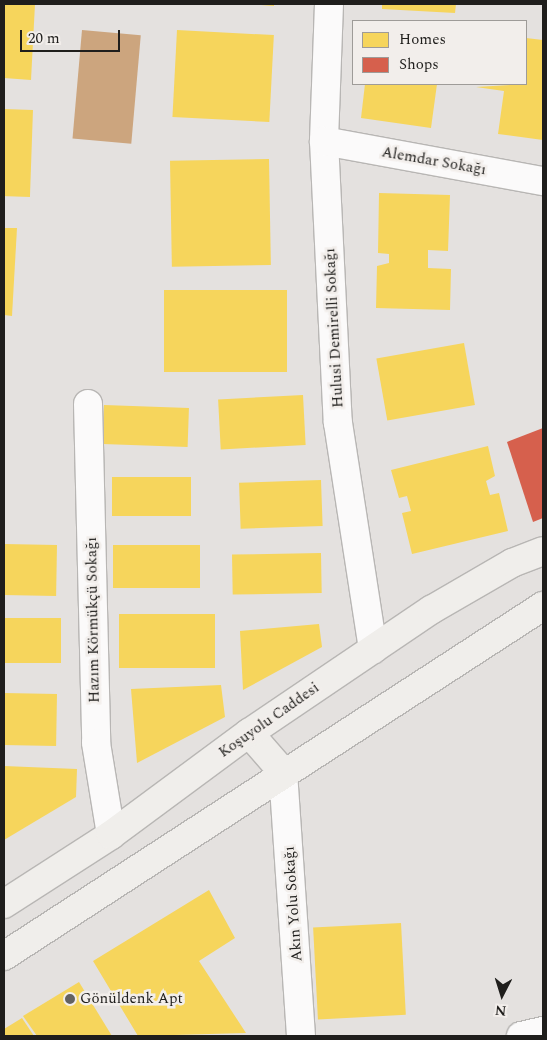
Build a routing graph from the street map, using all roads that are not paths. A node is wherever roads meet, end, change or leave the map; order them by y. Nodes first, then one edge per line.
1 (329, 4) edge
2 (324, 141) junction
3 (543, 181) edge
4 (88, 404) dead end
5 (543, 551) edge
6 (543, 606) edge
7 (373, 649) junction
8 (249, 733) junction
9 (284, 772) junction
10 (111, 835) junction
11 (4, 904) edge
12 (4, 956) edge
13 (543, 1031) edge
14 (301, 1036) edge
15 (521, 1036) edge

1 - 2 street, Hulusi Demirelli Sokağı
2 - 3 street, Alemdar Sokağı
2 - 7 street, Hulusi Demirelli Sokağı
4 - 10 street, Hazım Körmükçü Sokağı
5 - 7 street, Koşuyolu Caddesi
6 - 9 street
7 - 8 street, Koşuyolu Caddesi
8 - 9 street
8 - 10 street, Koşuyolu Caddesi
9 - 12 street
9 - 14 street, Akın Yolu Sokağı
10 - 11 street, Koşuyolu Caddesi
13 - 15 street

